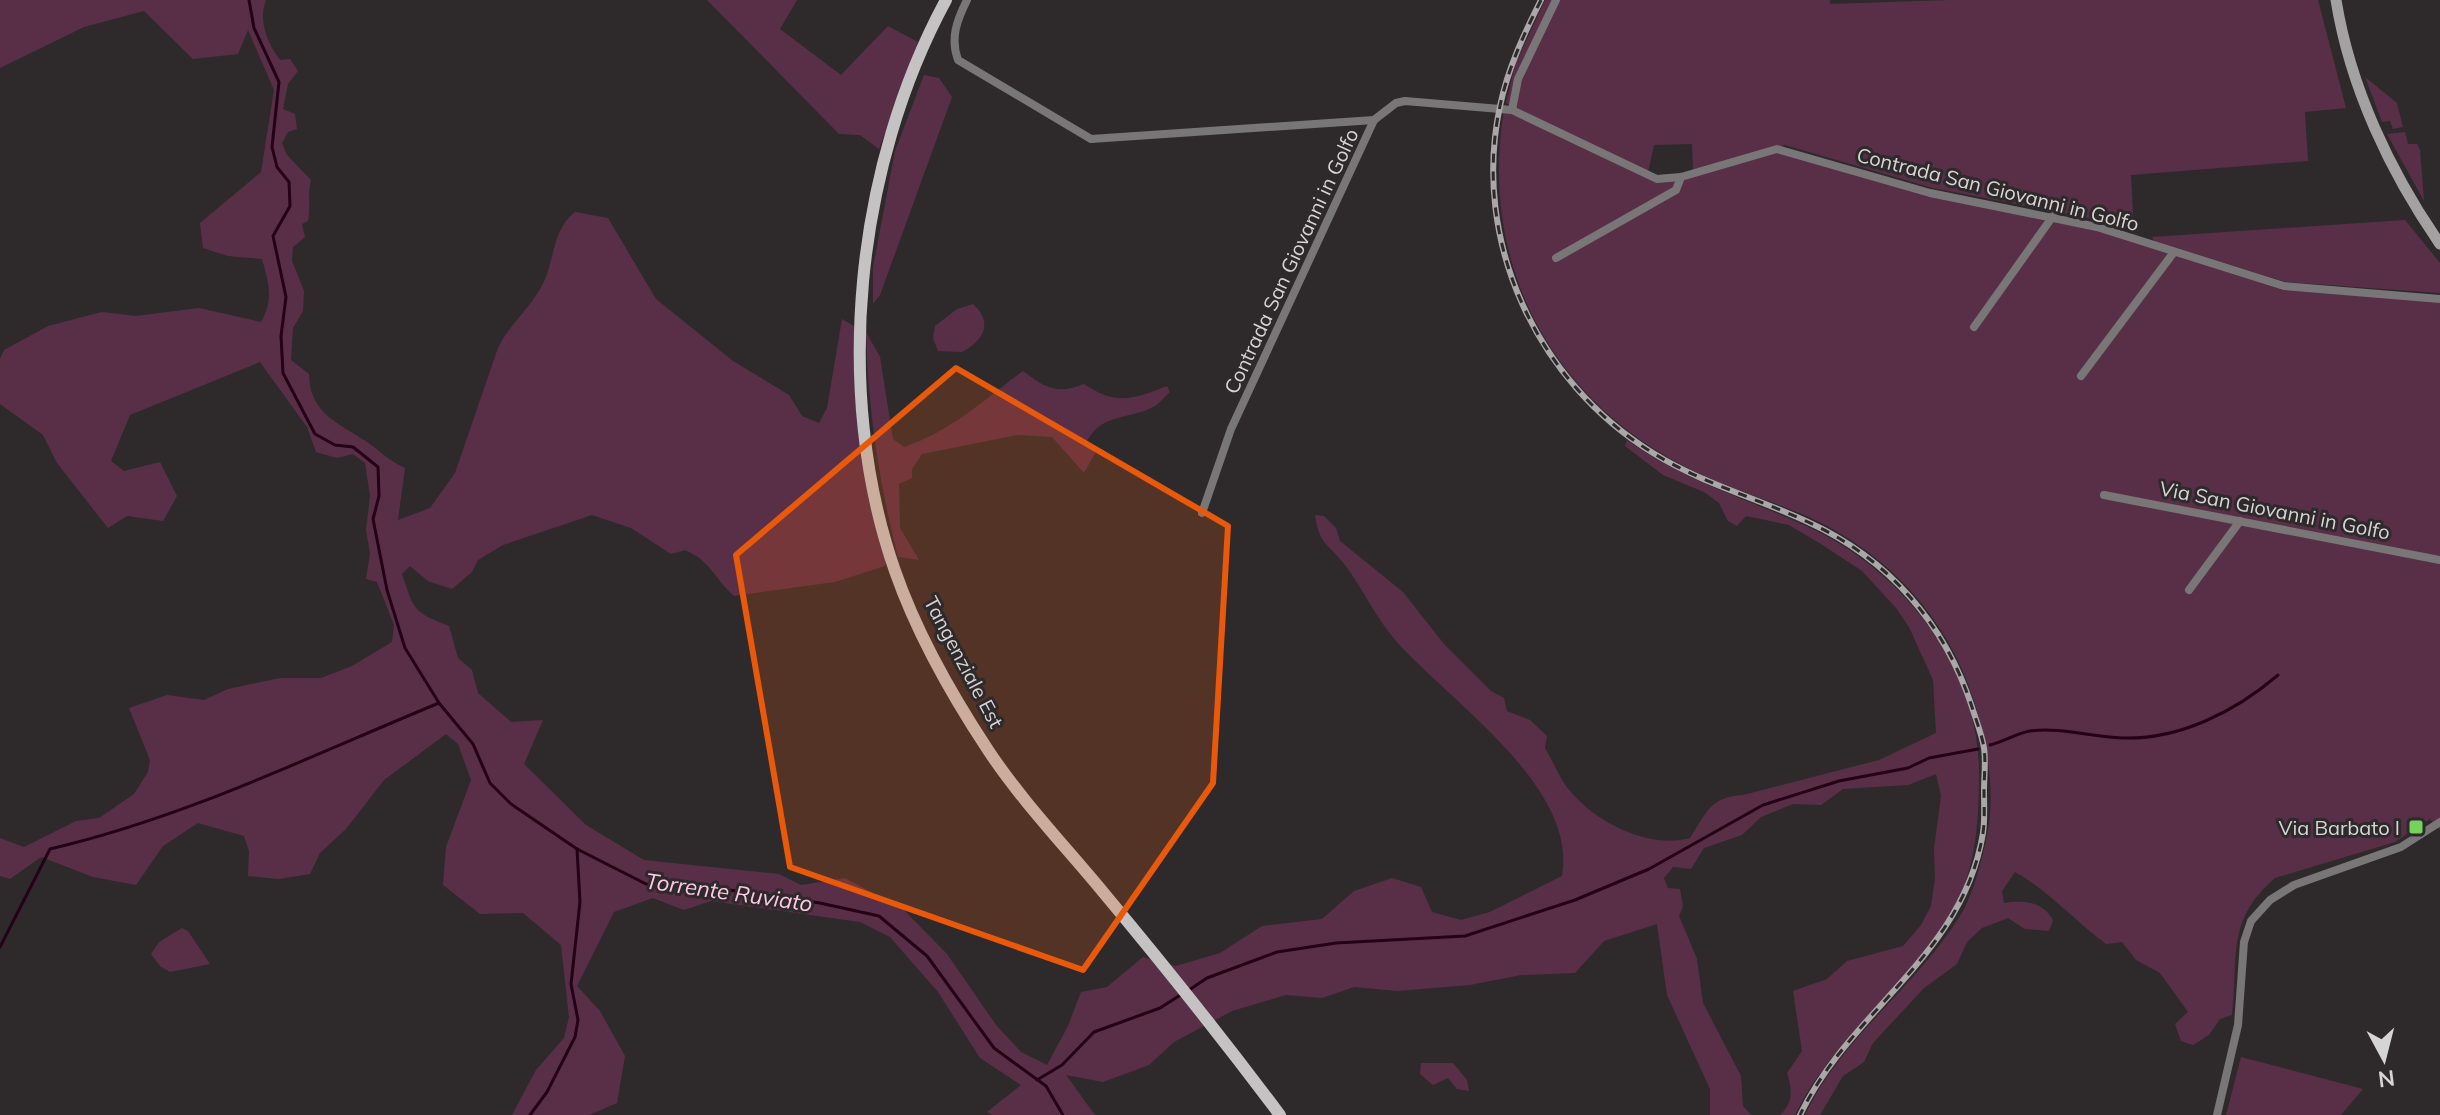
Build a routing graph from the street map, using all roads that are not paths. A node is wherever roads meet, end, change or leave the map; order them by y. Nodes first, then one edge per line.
1 (946, 0) edge
2 (967, 0) edge
3 (1556, 0) edge
4 (2336, 0) edge
5 (1512, 110) junction
6 (1374, 120) junction
7 (1681, 177) junction
8 (2053, 216) junction
9 (2440, 244) edge
10 (2174, 252) junction
11 (1556, 258) dead end
12 (2440, 299) edge
13 (1974, 327) dead end
14 (2081, 376) dead end
15 (2104, 495) dead end
16 (1202, 513) dead end
17 (2240, 521) junction
18 (2440, 560) edge
19 (2189, 590) dead end
20 (2440, 822) edge
21 (1280, 1115) edge
22 (2217, 1115) edge

1 - 21 main road, Tangenziale Est
2 - 6 street
3 - 5 street
4 - 9 main road
5 - 6 street, Contrada San Giovanni in Golfo
5 - 7 street, Contrada San Giovanni in Golfo
6 - 16 street, Contrada San Giovanni in Golfo
7 - 8 street, Contrada San Giovanni in Golfo
7 - 11 street
8 - 10 street, Contrada San Giovanni in Golfo
8 - 13 street
10 - 12 street, Contrada San Giovanni in Golfo
10 - 14 street
15 - 17 street, Via San Giovanni in Golfo
17 - 18 street, Via San Giovanni in Golfo
17 - 19 street
20 - 22 street

